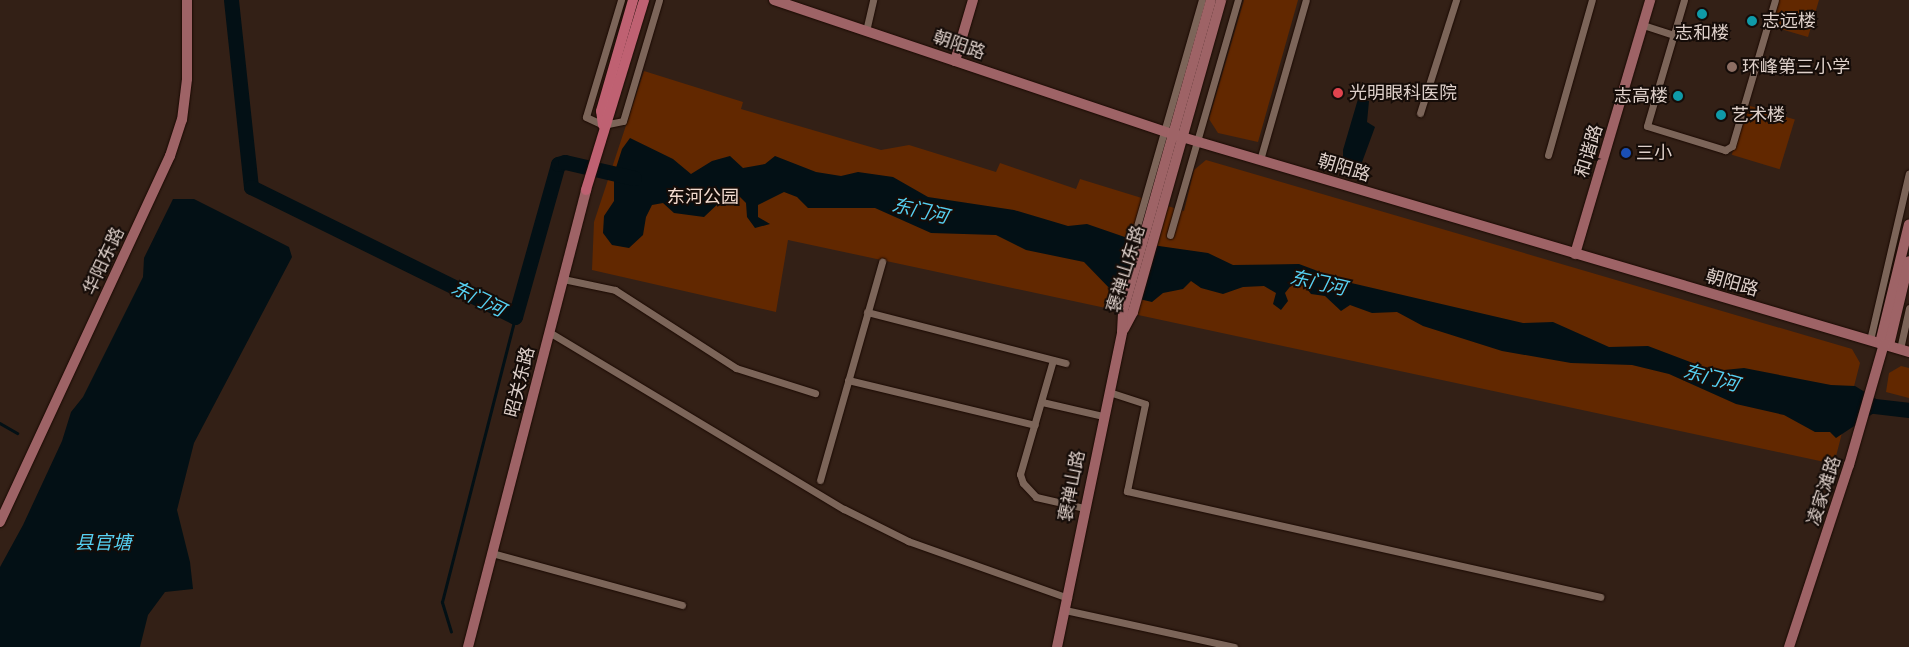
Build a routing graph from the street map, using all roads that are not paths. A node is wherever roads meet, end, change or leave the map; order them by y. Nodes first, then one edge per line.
1 (187, 0) edge
2 (621, 0) edge
3 (633, 0) edge
4 (644, 0) edge
5 (658, 0) edge
6 (774, 0) edge
7 (873, 0) edge
8 (973, 0) edge
9 (1202, 0) edge
10 (1211, 0) edge
11 (1221, 0) edge
12 (1238, 0) edge
13 (1306, 0) edge
14 (1456, 0) edge
15 (1592, 0) edge
16 (1650, 0) edge
17 (1684, 0) edge
18 (1775, 0) edge
19 (1643, 26) junction
20 (866, 31) junction
21 (1673, 35) junction
22 (955, 61) junction
23 (1420, 113) dead end
24 (603, 125) junction
25 (1173, 134) junction
26 (1197, 142) junction
27 (1548, 155) dead end
28 (1260, 160) junction
29 (1909, 173) edge
30 (1909, 224) edge
31 (1137, 226) dead end
32 (1170, 235) dead end
33 (1575, 254) junction
34 (1909, 261) edge
35 (882, 262) dead end
36 (563, 279) junction
37 (1909, 308) edge
38 (868, 312) junction
39 (549, 332) junction
40 (1122, 332) joint
41 (1881, 343) junction
42 (1904, 350) edge
43 (1054, 360) junction
44 (1066, 363) dead end
45 (848, 380) junction
46 (1109, 392) junction
47 (815, 393) dead end
48 (1042, 402) junction
49 (1103, 416) junction
50 (1035, 424) junction
51 (820, 480) dead end
52 (1084, 508) junction
53 (0, 522) edge
54 (492, 553) junction
55 (1600, 597) dead end
56 (1068, 598) junction
57 (682, 605) dead end
58 (1065, 610) junction
59 (468, 647) edge
60 (1057, 647) edge
61 (1234, 647) edge
62 (1789, 647) edge

1 - 53 main road, 华阳东路
2 - 24 street
3 - 24 main road, 昭关东路
4 - 24 main road, 昭关东路
5 - 24 street
6 - 20 main road, 朝阳路
7 - 20 street
8 - 22 main road
9 - 25 street
10 - 25 main road, 褒禅山东路
11 - 25 main road, 褒禅山东路
12 - 26 street
13 - 28 street
14 - 23 street
15 - 27 street
16 - 19 main road, 和谐路
17 - 21 street
18 - 21 street
19 - 21 street
19 - 33 main road, 和谐路
20 - 22 main road, 朝阳路
22 - 25 main road, 朝阳路
24 - 36 main road, 昭关东路
25 - 26 main road, 朝阳路
25 - 31 street
25 - 40 main road, 褒禅山东路
26 - 28 main road, 朝阳路
26 - 32 street
28 - 33 main road, 朝阳路
29 - 41 street
30 - 41 main road, 凌家滩路
33 - 41 main road, 朝阳路
34 - 41 main road, 凌家滩路
35 - 38 street
36 - 39 main road, 昭关东路
36 - 47 street
37 - 42 street
38 - 43 street
38 - 45 street
39 - 54 main road, 昭关东路
39 - 56 street
40 - 46 main road, 褒禅山路
41 - 42 main road, 朝阳路
41 - 62 main road, 凌家滩路
43 - 44 street
43 - 48 street
45 - 50 street
45 - 51 street
46 - 49 main road, 褒禅山路
46 - 55 street
48 - 49 street
48 - 50 street
49 - 52 main road, 褒禅山路
50 - 52 street
52 - 56 main road, 褒禅山路
54 - 57 street
54 - 59 main road, 昭关东路
56 - 58 main road, 褒禅山路
58 - 60 main road, 褒禅山路
58 - 61 street

